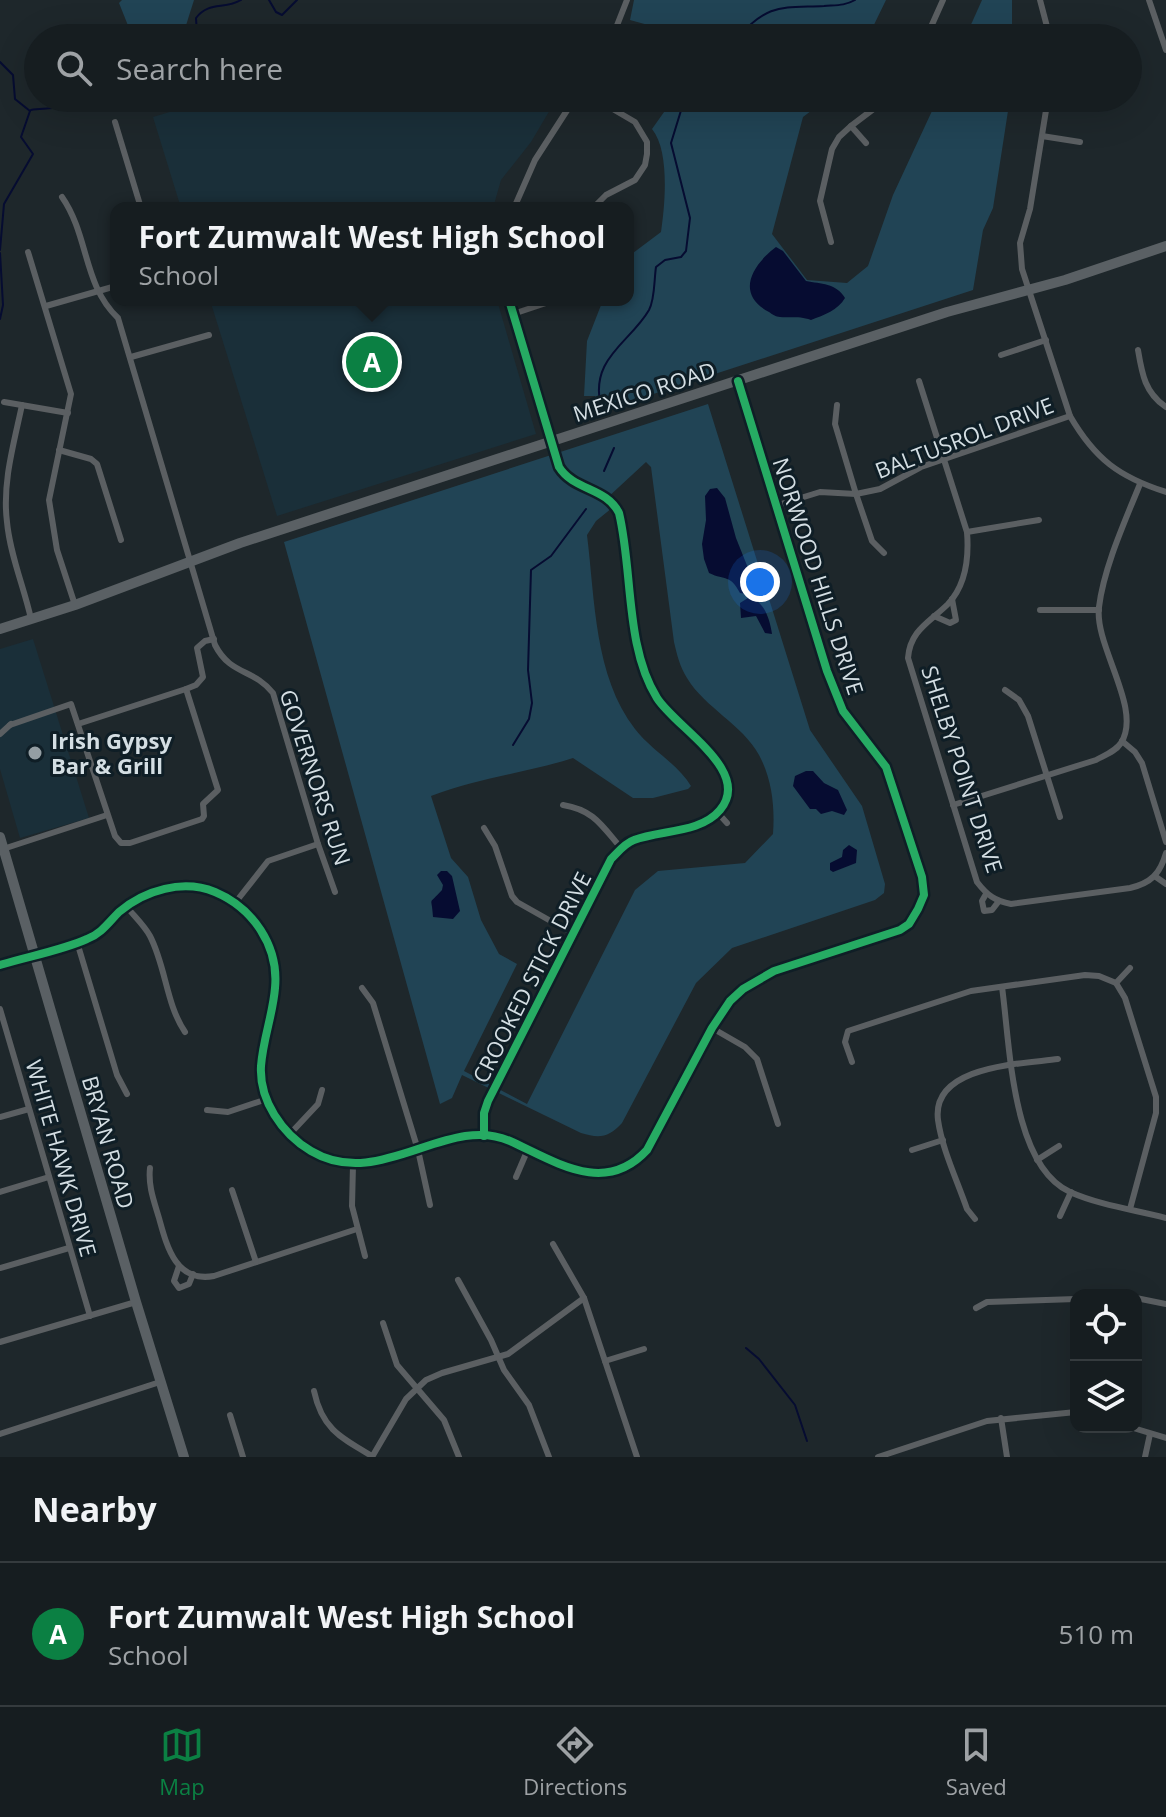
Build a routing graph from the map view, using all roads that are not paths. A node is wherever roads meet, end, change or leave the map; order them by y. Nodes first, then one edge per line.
1 (627, 0) edge
2 (943, 0) edge
3 (1040, 0) edge
4 (1149, 0) edge
5 (618, 24) edge
6 (932, 24) edge
7 (1046, 24) edge
8 (1166, 50) edge
9 (566, 112) edge
10 (618, 112) edge
11 (870, 112) edge
12 (1046, 112) edge
13 (115, 122) dead end
14 (851, 126) junction
15 (1042, 136) junction
16 (1080, 142) dead end
17 (866, 143) dead end
18 (62, 197) dead end
19 (139, 202) edge
20 (517, 202) edge
21 (599, 202) edge
22 (831, 242) dead end
23 (1166, 246) edge
24 (28, 252) dead end
25 (110, 288) edge
26 (1029, 290) junction
27 (97, 293) junction
28 (46, 306) junction
29 (511, 306) edge
30 (537, 306) edge
31 (513, 314) junction
32 (209, 335) dead end
33 (1046, 340) junction
34 (1138, 350) dead end
35 (1001, 355) dead end
36 (131, 357) junction
37 (738, 381) junction
38 (919, 381) dead end
39 (4, 402) dead end
40 (22, 405) junction
41 (837, 405) dead end
42 (1166, 407) edge
43 (68, 413) junction
44 (1070, 416) junction
45 (551, 442) junction
46 (59, 450) junction
47 (944, 461) junction
48 (1140, 484) junction
49 (1166, 492) edge
50 (856, 494) junction
51 (778, 505) junction
52 (1039, 520) dead end
53 (967, 532) junction
54 (121, 540) dead end
55 (884, 553) dead end
56 (191, 560) junction
57 (952, 599) junction
58 (75, 605) junction
59 (1040, 610) dead end
60 (1099, 610) junction
61 (934, 616) junction
62 (31, 619) junction
63 (0, 629) edge
64 (214, 639) junction
65 (186, 689) junction
66 (1005, 690) dead end
67 (78, 724) junction
68 (0, 734) edge
69 (1122, 741) junction
70 (1046, 777) junction
71 (563, 805) dead end
72 (953, 805) junction
73 (718, 813) junction
74 (107, 815) junction
75 (1060, 817) dead end
76 (727, 823) dead end
77 (484, 828) dead end
78 (1166, 842) edge
79 (2, 843) edge
80 (318, 844) junction
81 (621, 848) junction
82 (1166, 853) edge
83 (1164, 866) edge
84 (1156, 877) junction
85 (1166, 884) edge
86 (335, 892) dead end
87 (986, 894) junction
88 (999, 901) junction
89 (235, 903) junction
90 (126, 906) junction
91 (572, 933) junction
92 (77, 942) junction
93 (34, 955) junction
94 (0, 965) edge
95 (1130, 968) dead end
96 (1116, 983) junction
97 (1002, 987) junction
98 (362, 988) dead end
99 (0, 1009) edge
100 (712, 1028) junction
101 (185, 1032) dead end
102 (9, 1040) junction
103 (0, 1042) edge
104 (1058, 1059) dead end
105 (852, 1062) dead end
106 (1013, 1066) junction
107 (322, 1090) dead end
108 (127, 1094) dead end
109 (267, 1099) junction
110 (29, 1109) junction
111 (207, 1110) dead end
112 (0, 1117) edge
113 (778, 1124) dead end
114 (289, 1135) junction
115 (484, 1136) junction
116 (943, 1140) junction
117 (1059, 1146) dead end
118 (528, 1149) junction
119 (418, 1150) junction
120 (912, 1150) dead end
121 (1037, 1160) junction
122 (353, 1165) junction
123 (150, 1168) dead end
124 (49, 1177) junction
125 (516, 1177) dead end
126 (232, 1190) dead end
127 (0, 1192) edge
128 (1071, 1192) junction
129 (430, 1205) dead end
130 (1130, 1209) junction
131 (1060, 1216) dead end
132 (1166, 1218) edge
133 (975, 1219) dead end
134 (357, 1229) junction
135 (553, 1244) dead end
136 (69, 1248) junction
137 (365, 1256) dead end
138 (256, 1262) junction
139 (179, 1266) junction
140 (0, 1268) edge
141 (193, 1274) junction
142 (458, 1280) dead end
143 (584, 1298) junction
144 (1070, 1299) edge
145 (1142, 1299) edge
146 (136, 1302) junction
147 (1166, 1304) edge
148 (976, 1308) dead end
149 (90, 1316) junction
150 (383, 1323) dead end
151 (0, 1342) edge
152 (644, 1349) dead end
153 (498, 1358) junction
154 (605, 1361) junction
155 (160, 1382) junction
156 (416, 1389) junction
157 (314, 1391) dead end
158 (1070, 1412) edge
159 (230, 1415) dead end
160 (1001, 1418) junction
161 (1142, 1431) edge
162 (0, 1434) edge
163 (1150, 1434) junction
164 (1166, 1438) edge
165 (372, 1456) edge
166 (184, 1457) edge
167 (243, 1457) edge
168 (459, 1457) edge
169 (549, 1457) edge
170 (637, 1457) edge
171 (878, 1457) edge
172 (1007, 1457) edge
173 (1145, 1457) edge

1 - 5 street
2 - 6 street
3 - 7 street
4 - 8 street
9 - 20 street
10 - 21 street
11 - 14 street
12 - 15 street
13 - 19 street
14 - 17 street
14 - 22 street
15 - 16 street
15 - 26 street
18 - 27 street, GOVERNORS RUN
23 - 26 main road, MEXICO ROAD
24 - 28 street
25 - 27 street
26 - 33 street
26 - 37 main road, MEXICO ROAD
27 - 28 street
27 - 36 street, GOVERNORS RUN
28 - 43 street
29 - 31 street
30 - 31 street
31 - 45 street
32 - 36 street
33 - 35 street
33 - 44 street
34 - 42 street
36 - 56 street, GOVERNORS RUN
37 - 45 main road, MEXICO ROAD
37 - 51 street, NORWOOD HILLS DRIVE
38 - 47 street, SHELBY POINT DRIVE
39 - 40 street
40 - 43 street
40 - 62 street
41 - 50 street
43 - 46 street
44 - 47 street, BALTUSROL DRIVE
44 - 48 street
45 - 56 main road, MEXICO ROAD
45 - 73 street
46 - 54 street
46 - 58 street
47 - 50 street, BALTUSROL DRIVE
47 - 53 street, SHELBY POINT DRIVE
48 - 49 street
48 - 60 street
50 - 51 street, BALTUSROL DRIVE
50 - 55 street
51 - 100 street, NORWOOD HILLS DRIVE
52 - 53 street
53 - 57 street, SHELBY POINT DRIVE
56 - 58 main road, MEXICO ROAD
56 - 64 street, GOVERNORS RUN
57 - 61 street, SHELBY POINT DRIVE
57 - 61 street, SHELBY POINT DRIVE
58 - 62 main road, MEXICO ROAD
59 - 60 street
60 - 69 street
61 - 72 street, SHELBY POINT DRIVE
62 - 63 main road, MEXICO ROAD
64 - 65 street
64 - 80 street, GOVERNORS RUN
65 - 67 street
65 - 74 street
66 - 70 street
67 - 68 street
67 - 74 street
69 - 70 street
69 - 78 street
70 - 72 street
70 - 75 street
71 - 81 street
72 - 87 street, SHELBY POINT DRIVE
73 - 76 street
73 - 81 street
74 - 79 street
77 - 91 street
79 - 93 main road, BRYAN ROAD
80 - 86 street, GOVERNORS RUN
80 - 89 street
81 - 91 street, CROOKED STICK DRIVE
82 - 83 street
83 - 84 street
84 - 85 street
84 - 88 street, SHELBY POINT DRIVE
87 - 88 street, SHELBY POINT DRIVE
87 - 88 street, SHELBY POINT DRIVE
89 - 90 street, NORWOOD HILLS DRIVE
89 - 109 street, NORWOOD HILLS DRIVE
90 - 92 street, NORWOOD HILLS DRIVE
90 - 101 street
91 - 115 street, CROOKED STICK DRIVE
92 - 93 street, NORWOOD HILLS DRIVE
92 - 108 street
93 - 94 street, NORWOOD HILLS DRIVE
93 - 146 main road, BRYAN ROAD
95 - 96 street
96 - 97 street
96 - 130 street
97 - 105 street
97 - 106 street
98 - 119 street
99 - 102 street, WHITE HAWK DRIVE
100 - 113 street
100 - 118 street, NORWOOD HILLS DRIVE
102 - 103 street
102 - 110 street, WHITE HAWK DRIVE
104 - 106 street
106 - 116 street
106 - 121 street
107 - 114 street
109 - 111 street
109 - 114 street, NORWOOD HILLS DRIVE
110 - 112 street
110 - 124 street, WHITE HAWK DRIVE
114 - 122 street, NORWOOD HILLS DRIVE
115 - 118 street, NORWOOD HILLS DRIVE
115 - 119 street, NORWOOD HILLS DRIVE
116 - 120 street
116 - 133 street
117 - 121 street
118 - 125 street
119 - 122 street, NORWOOD HILLS DRIVE
119 - 129 street
121 - 128 street
122 - 134 street
123 - 139 street
124 - 127 street
124 - 136 street, WHITE HAWK DRIVE
126 - 138 street
128 - 130 street
128 - 131 street
130 - 132 street
134 - 137 street
134 - 138 street
135 - 143 street
136 - 140 street
136 - 149 street, WHITE HAWK DRIVE
138 - 141 street
139 - 141 street
139 - 141 street
142 - 153 street
143 - 153 street
143 - 154 street
144 - 148 street
145 - 147 street
146 - 149 street
146 - 155 main road, BRYAN ROAD
149 - 151 street
150 - 156 street
152 - 154 street
153 - 156 street
153 - 169 street
154 - 170 street
155 - 162 street
155 - 166 main road, BRYAN ROAD
156 - 165 street
156 - 168 street
157 - 165 street
158 - 160 street
159 - 167 street
160 - 171 street
160 - 172 street
161 - 163 street
163 - 164 street
163 - 173 street

